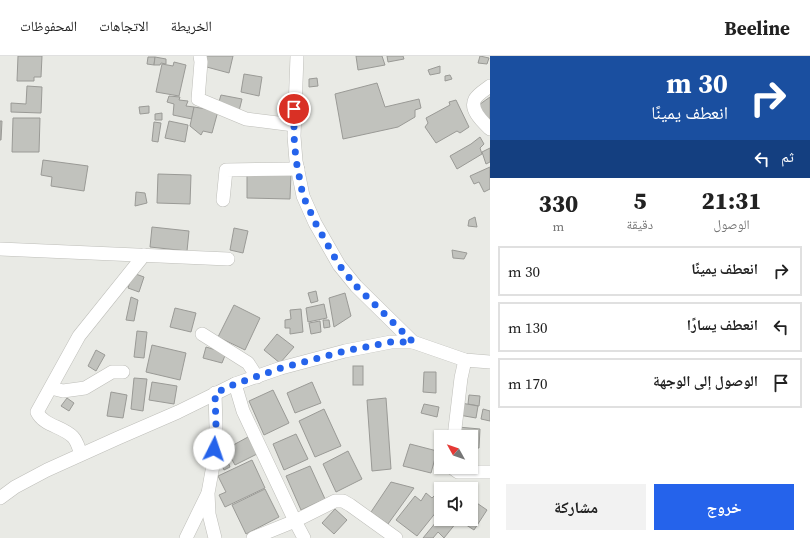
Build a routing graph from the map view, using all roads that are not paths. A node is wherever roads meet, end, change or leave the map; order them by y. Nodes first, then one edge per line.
1 (200, 56) edge
2 (293, 58) edge
3 (490, 86) edge
4 (294, 125) junction
5 (490, 129) edge
6 (298, 169) junction
7 (223, 200) dead end
8 (0, 249) edge
9 (144, 256) junction
10 (228, 259) dead end
11 (202, 334) dead end
12 (413, 342) junction
13 (465, 360) junction
14 (490, 362) edge
15 (123, 372) dead end
16 (256, 377) junction
17 (235, 384) junction
18 (51, 388) junction
19 (215, 393) junction
20 (455, 430) edge
21 (82, 454) junction
22 (478, 472) edge
23 (490, 472) edge
24 (208, 493) junction
25 (0, 498) edge
26 (295, 521) junction
27 (186, 538) edge
28 (215, 538) edge
29 (253, 538) edge
30 (304, 538) edge
31 (396, 538) edge

1 - 4 street
2 - 4 street
3 - 5 street
4 - 6 street
6 - 7 street
6 - 12 street
8 - 9 street
9 - 10 street
9 - 18 street
11 - 16 street
12 - 13 street
12 - 16 street
13 - 14 street
13 - 20 street
15 - 18 street
16 - 17 street
17 - 19 street
17 - 26 street
18 - 21 street
19 - 21 street
19 - 24 street
21 - 25 street
22 - 23 street
24 - 27 street
24 - 28 street
26 - 29 street
26 - 30 street
26 - 31 street

